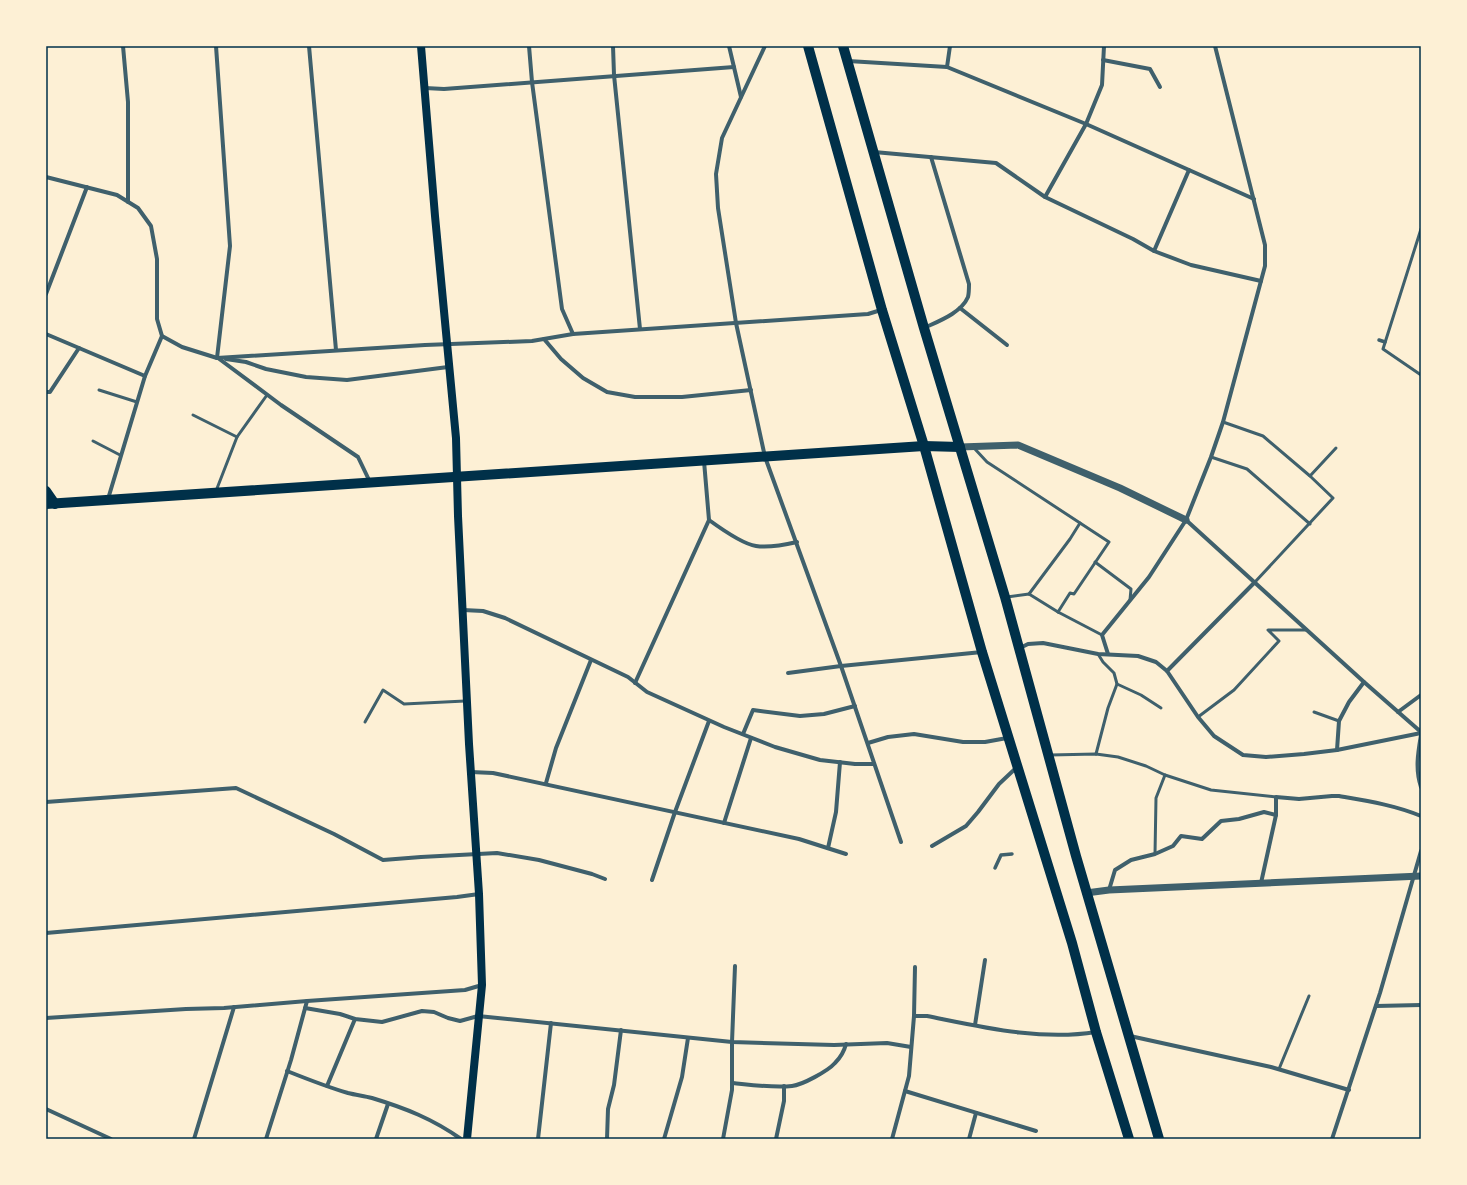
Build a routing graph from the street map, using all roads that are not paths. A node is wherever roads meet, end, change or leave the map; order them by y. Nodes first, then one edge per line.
1 (123, 46) edge
2 (216, 46) edge
3 (309, 46) edge
4 (422, 46) edge
5 (529, 46) edge
6 (613, 46) edge
7 (728, 46) edge
8 (765, 46) edge
9 (808, 46) edge
10 (843, 46) edge
11 (950, 46) edge
12 (1104, 46) edge
13 (1215, 46) edge
14 (1103, 60) junction
15 (848, 61) junction
16 (947, 67) junction
17 (734, 68) junction
18 (614, 75) junction
19 (532, 82) junction
20 (425, 88) junction
21 (1160, 88) dead end
22 (741, 98) junction
23 (1086, 124) junction
24 (873, 152) junction
25 (931, 157) junction
26 (1189, 170) junction
27 (46, 177) edge
28 (87, 187) junction
29 (1045, 197) junction
30 (1254, 199) junction
31 (128, 202) junction
32 (1421, 229) edge
33 (1154, 252) junction
34 (1261, 281) junction
35 (46, 294) edge
36 (960, 308) junction
37 (882, 310) junction
38 (736, 324) junction
39 (924, 328) junction
40 (640, 330) junction
41 (46, 334) edge
42 (573, 334) junction
43 (162, 336) junction
44 (544, 339) junction
45 (1379, 340) dead end
46 (1385, 342) junction
47 (447, 345) junction
48 (1007, 345) dead end
49 (80, 348) junction
50 (336, 350) junction
51 (217, 358) junction
52 (448, 367) junction
53 (1421, 375) edge
54 (145, 376) junction
55 (99, 390) dead end
56 (751, 390) junction
57 (46, 392) edge
58 (267, 395) junction
59 (137, 402) junction
60 (193, 415) dead end
61 (1223, 422) junction
62 (237, 438) junction
63 (92, 441) dead end
64 (924, 446) junction
65 (973, 446) junction
66 (960, 447) junction
67 (1336, 448) dead end
68 (120, 455) junction
69 (765, 457) junction
70 (1211, 457) junction
71 (704, 461) junction
72 (1310, 476) junction
73 (457, 477) junction
74 (370, 483) junction
75 (46, 492) edge
76 (215, 493) junction
77 (107, 500) junction
78 (51, 504) edge
79 (709, 520) junction
80 (1186, 520) junction
81 (1080, 523) junction
82 (1310, 524) junction
83 (796, 542) junction
84 (1095, 562) junction
85 (1255, 582) junction
86 (1029, 594) junction
87 (1005, 597) junction
88 (1129, 602) junction
89 (463, 610) junction
90 (1058, 612) junction
91 (1307, 630) junction
92 (1102, 635) junction
93 (1019, 648) junction
94 (982, 652) junction
95 (1098, 654) junction
96 (1108, 654) junction
97 (591, 660) junction
98 (841, 666) junction
99 (1167, 671) junction
100 (788, 673) dead end
101 (1364, 682) junction
102 (635, 683) junction
103 (1117, 684) junction
104 (1421, 695) edge
105 (467, 701) junction
106 (855, 706) junction
107 (1161, 708) dead end
108 (1314, 712) dead end
109 (1398, 712) junction
110 (1198, 717) junction
111 (709, 721) junction
112 (1339, 721) junction
113 (365, 722) dead end
114 (1421, 733) edge
115 (743, 734) junction
116 (751, 738) junction
117 (1009, 738) junction
118 (868, 743) junction
119 (1337, 750) junction
120 (1096, 754) junction
121 (1049, 756) junction
122 (840, 762) junction
123 (874, 764) junction
124 (1018, 766) junction
125 (471, 772) junction
126 (1165, 775) junction
127 (546, 783) junction
128 (1421, 786) edge
129 (1276, 797) junction
130 (46, 802) edge
131 (675, 812) junction
132 (1276, 815) junction
133 (1421, 816) edge
134 (724, 823) junction
135 (901, 842) dead end
136 (932, 846) dead end
137 (828, 848) junction
138 (1421, 851) edge
139 (476, 854) junction
140 (846, 854) dead end
141 (1012, 854) dead end
142 (1155, 854) junction
143 (995, 868) dead end
144 (1413, 876) junction
145 (1421, 876) edge
146 (605, 879) dead end
147 (652, 880) dead end
148 (1261, 884) junction
149 (1109, 890) junction
150 (1086, 893) junction
151 (479, 894) junction
152 (46, 933) edge
153 (985, 960) dead end
154 (735, 966) dead end
155 (915, 967) dead end
156 (482, 985) junction
157 (1309, 996) dead end
158 (307, 1001) junction
159 (1421, 1005) edge
160 (1376, 1006) junction
161 (234, 1007) junction
162 (305, 1008) junction
163 (478, 1016) junction
164 (914, 1016) junction
165 (46, 1018) edge
166 (354, 1019) junction
167 (551, 1023) junction
168 (975, 1025) junction
169 (621, 1030) junction
170 (1096, 1032) junction
171 (1128, 1035) junction
172 (688, 1038) junction
173 (732, 1042) junction
174 (846, 1044) junction
175 (911, 1047) junction
176 (1279, 1069) junction
177 (287, 1071) junction
178 (733, 1083) junction
179 (327, 1086) junction
180 (784, 1086) junction
181 (1349, 1090) junction
182 (905, 1091) junction
183 (388, 1104) junction
184 (46, 1109) edge
185 (976, 1113) junction
186 (1036, 1131) dead end
187 (111, 1139) edge
188 (194, 1139) edge
189 (266, 1139) edge
190 (376, 1139) edge
191 (461, 1139) edge
192 (467, 1139) edge
193 (538, 1139) edge
194 (607, 1139) edge
195 (664, 1139) edge
196 (723, 1139) edge
197 (776, 1139) edge
198 (892, 1139) edge
199 (969, 1139) edge
200 (1129, 1139) edge
201 (1159, 1139) edge
202 (1332, 1139) edge

1 - 31 street
2 - 51 street
3 - 50 street
4 - 20 main road
5 - 19 street
6 - 18 street
7 - 17 street
8 - 22 street
9 - 37 main road
10 - 15 main road
11 - 16 street
12 - 14 street
13 - 30 street
14 - 21 street
14 - 23 street
15 - 16 street
15 - 24 main road
16 - 23 street
17 - 18 street
17 - 22 street
18 - 19 street
18 - 40 street
19 - 20 street
19 - 42 street
20 - 47 main road
22 - 38 street
23 - 26 street
23 - 29 street
24 - 25 street
24 - 39 main road
25 - 29 street
25 - 36 street
26 - 30 street
26 - 33 street
27 - 28 street
28 - 31 street
28 - 35 street
29 - 33 street
30 - 34 street
31 - 43 street
32 - 46 lane
33 - 34 street
34 - 61 street
36 - 39 street
36 - 48 street
37 - 38 street
37 - 64 main road
38 - 40 street
38 - 56 street
39 - 66 main road
40 - 42 street
41 - 49 street
42 - 44 street
43 - 51 street
43 - 54 street
44 - 47 street
44 - 56 street
45 - 46 street
46 - 53 lane
47 - 50 street
47 - 52 main road
49 - 54 street
49 - 57 street
50 - 51 street
51 - 52 street
51 - 58 street
52 - 73 main road
54 - 59 street
55 - 59 lane
56 - 69 street
58 - 62 lane
58 - 74 street
59 - 68 street
60 - 62 lane
61 - 70 street
61 - 72 lane
62 - 76 lane
63 - 68 lane
64 - 66 main road
64 - 69 main road
64 - 94 main road
65 - 66 street
65 - 80 street
65 - 81 lane
66 - 87 main road
67 - 72 lane
68 - 77 street
69 - 71 main road
69 - 83 street
70 - 80 street
70 - 82 lane
71 - 73 main road
71 - 79 street
72 - 82 lane
73 - 74 main road
73 - 89 main road
74 - 76 main road
75 - 78 main road
76 - 77 main road
77 - 78 main road
79 - 83 street
79 - 102 street
80 - 85 street
80 - 88 street
81 - 84 lane
81 - 86 lane
82 - 85 lane
83 - 98 street
84 - 88 lane
84 - 90 lane
85 - 91 street
85 - 99 street
86 - 87 lane
86 - 90 lane
87 - 93 main road
88 - 92 street
89 - 97 street
89 - 105 main road
90 - 92 lane
91 - 101 street
91 - 110 lane
92 - 96 street
93 - 95 street
93 - 121 main road
94 - 98 street
94 - 117 main road
95 - 96 street
95 - 103 lane
96 - 99 street
97 - 102 street
97 - 127 street
98 - 100 street
98 - 106 street
99 - 110 street
101 - 109 street
101 - 112 street
102 - 111 street
103 - 107 lane
103 - 120 lane
104 - 109 street
105 - 113 lane
105 - 125 main road
106 - 115 street
106 - 118 street
108 - 112 lane
109 - 114 street
110 - 119 street
111 - 115 street
111 - 131 street
112 - 119 street
114 - 119 street
114 - 128 street
115 - 116 street
116 - 122 street
116 - 134 street
117 - 118 street
117 - 124 main road
118 - 123 street
120 - 121 lane
120 - 126 lane
121 - 150 main road
122 - 123 street
122 - 137 street
123 - 135 street
124 - 136 street
124 - 170 main road
125 - 127 street
125 - 139 main road
126 - 129 lane
126 - 142 lane
127 - 131 street
129 - 132 street
129 - 133 street
130 - 139 street
131 - 134 street
131 - 147 street
132 - 142 street
132 - 148 street
134 - 137 street
137 - 140 street
138 - 144 street
139 - 146 street
139 - 151 main road
141 - 143 street
142 - 149 street
144 - 145 street
144 - 148 street
144 - 160 street
148 - 149 street
149 - 150 street
150 - 171 main road
151 - 152 street
151 - 156 main road
153 - 168 street
154 - 173 street
155 - 164 street
156 - 158 street
156 - 163 main road
157 - 176 lane
158 - 161 street
158 - 162 street
159 - 160 street
160 - 181 street
161 - 165 street
161 - 188 street
162 - 166 street
162 - 177 street
163 - 166 street
163 - 167 street
163 - 192 main road
164 - 168 street
164 - 175 street
166 - 179 street
167 - 169 street
167 - 193 street
168 - 170 street
169 - 172 street
169 - 194 street
170 - 200 main road
171 - 176 street
171 - 201 main road
172 - 173 street
172 - 195 street
173 - 174 street
173 - 178 street
174 - 175 street
174 - 180 street
175 - 182 street
176 - 181 street
177 - 179 street
177 - 189 street
178 - 180 street
178 - 196 street
179 - 183 street
180 - 197 street
181 - 202 street
182 - 185 street
182 - 198 street
183 - 190 street
183 - 191 street
184 - 187 street
185 - 186 street
185 - 199 street

